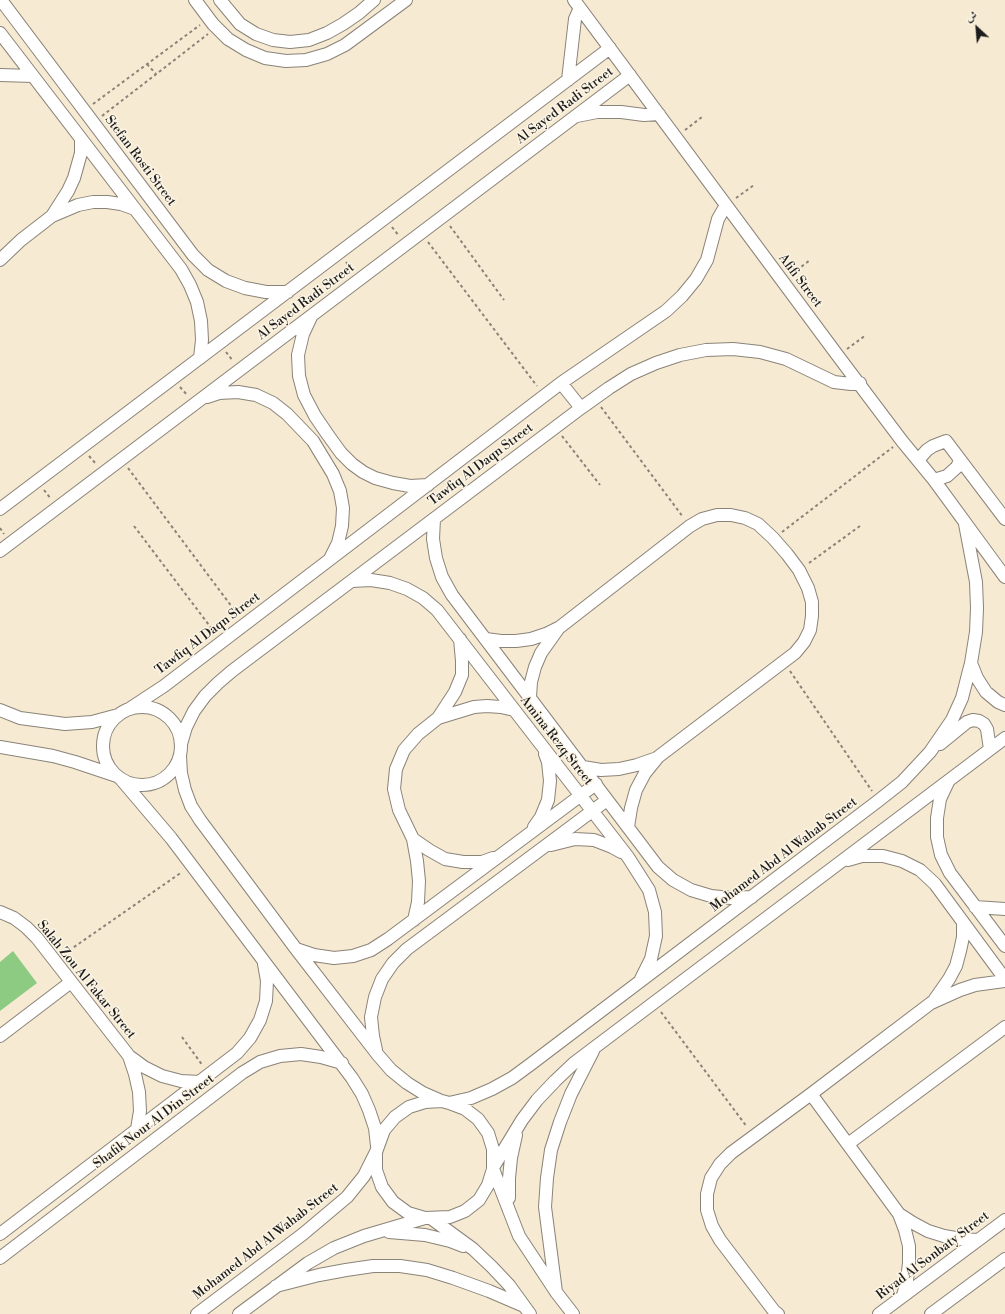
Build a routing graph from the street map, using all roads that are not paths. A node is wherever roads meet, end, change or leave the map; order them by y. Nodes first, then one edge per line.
1 (1, 0) edge
2 (196, 0) edge
3 (220, 0) edge
4 (374, 0) edge
5 (406, 0) edge
6 (577, 4) edge
7 (0, 33) edge
8 (610, 48) junction
9 (0, 75) edge
10 (630, 75) junction
11 (33, 76) junction
12 (568, 80) junction
13 (659, 114) junction
14 (574, 117) junction
15 (82, 139) junction
16 (726, 205) junction
17 (135, 209) junction
18 (52, 216) junction
19 (0, 260) edge
20 (290, 290) junction
21 (313, 314) junction
22 (200, 358) junction
23 (561, 383) junction
24 (860, 383) junction
25 (198, 401) junction
26 (580, 408) junction
27 (918, 460) junction
28 (960, 460) junction
29 (934, 480) junction
30 (428, 484) junction
31 (0, 509) edge
32 (434, 519) junction
33 (1005, 519) edge
34 (965, 524) junction
35 (0, 551) edge
36 (330, 559) junction
37 (1005, 577) edge
38 (352, 581) junction
39 (560, 627) junction
40 (460, 639) junction
41 (486, 640) junction
42 (971, 663) junction
43 (530, 697) junction
44 (1005, 705) edge
45 (0, 710) edge
46 (514, 710) junction
47 (124, 712) junction
48 (438, 718) junction
49 (1005, 738) edge
50 (541, 745) junction
51 (0, 747) edge
52 (990, 749) junction
53 (180, 750) junction
54 (930, 752) junction
55 (658, 757) junction
56 (583, 767) junction
57 (119, 777) junction
58 (948, 781) junction
59 (596, 784) junction
60 (580, 796) junction
61 (607, 800) junction
62 (592, 811) junction
63 (628, 827) junction
64 (531, 833) junction
65 (413, 839) junction
66 (541, 850) junction
67 (499, 856) junction
68 (628, 857) junction
69 (843, 861) junction
70 (752, 897) junction
71 (975, 906) junction
72 (1005, 909) edge
73 (0, 912) edge
74 (414, 920) junction
75 (963, 922) junction
76 (1005, 946) edge
77 (296, 948) junction
78 (263, 961) junction
79 (641, 980) junction
80 (1005, 980) edge
81 (71, 982) junction
82 (931, 1003) junction
83 (1005, 1027) edge
84 (0, 1036) edge
85 (594, 1048) junction
86 (378, 1055) junction
87 (129, 1056) junction
88 (342, 1064) junction
89 (204, 1078) junction
90 (811, 1094) junction
91 (445, 1102) junction
92 (522, 1120) junction
93 (137, 1129) junction
94 (848, 1144) junction
95 (377, 1149) junction
96 (494, 1168) junction
97 (899, 1214) junction
98 (23, 1216) junction
99 (512, 1217) junction
100 (429, 1219) junction
101 (1005, 1220) edge
102 (35, 1231) junction
103 (376, 1232) junction
104 (0, 1234) edge
105 (978, 1240) junction
106 (473, 1250) junction
107 (0, 1258) edge
108 (1005, 1259) edge
109 (276, 1286) junction
110 (556, 1292) junction
111 (903, 1296) junction
112 (527, 1310) edge
113 (776, 1313) edge
114 (197, 1314) edge
115 (239, 1314) edge
116 (573, 1314) edge
117 (878, 1314) edge
118 (932, 1314) edge

1 - 20 street, Stefan Rosti Street
2 - 5 street
3 - 4 street
6 - 8 street, Afifi Street
6 - 12 street
7 - 11 street
8 - 10 street, Afifi Street
8 - 12 street, Al Sayed Radi Street
9 - 11 street
10 - 13 street, Afifi Street
10 - 14 street, Al Sayed Radi Street
11 - 15 street
12 - 20 street, Al Sayed Radi Street
13 - 14 street
13 - 16 street, Afifi Street
14 - 21 street, Al Sayed Radi Street
15 - 17 street
15 - 18 street
16 - 23 street, Tawfiq Al Daqn Street
16 - 24 street, Afifi Street
17 - 18 street
17 - 22 street
18 - 19 street
20 - 22 street, Al Sayed Radi Street
21 - 25 street, Al Sayed Radi Street
21 - 30 street
22 - 31 street, Al Sayed Radi Street
23 - 26 street
23 - 30 street, Tawfiq Al Daqn Street
24 - 26 street, Tawfiq Al Daqn Street
24 - 27 street, Afifi Street
25 - 35 street, Al Sayed Radi Street
25 - 36 street
26 - 32 street, Tawfiq Al Daqn Street
27 - 28 street
27 - 29 street, Afifi Street
28 - 29 street
28 - 33 street
29 - 34 street, Afifi Street
30 - 36 street, Tawfiq Al Daqn Street
32 - 38 street, Tawfiq Al Daqn Street
32 - 41 street, Amina Rezq Street
34 - 37 street, Afifi Street
34 - 42 street, Mohamed Abd Al Wahab Street
36 - 47 street, Tawfiq Al Daqn Street
38 - 40 street, Amina Rezq Street
38 - 53 street, Tawfiq Al Daqn Street
39 - 41 street
39 - 43 street
39 - 55 street
40 - 46 street, Amina Rezq Street
40 - 48 street
41 - 43 street, Amina Rezq Street
42 - 44 street
42 - 54 street, Mohamed Abd Al Wahab Street
43 - 56 street, Amina Rezq Street
45 - 47 street
46 - 48 street
46 - 50 street, Amina Rezq Street
47 - 53 street
47 - 57 street
48 - 65 street
49 - 52 street
50 - 60 street, Amina Rezq Street
50 - 64 street
51 - 57 street
52 - 54 street
52 - 58 street
53 - 57 street
53 - 77 street
54 - 70 street, Mohamed Abd Al Wahab Street
55 - 56 street
55 - 63 street
56 - 59 street, Amina Rezq Street
57 - 78 street
58 - 69 street
58 - 71 street
59 - 60 street
59 - 61 street, Amina Rezq Street
60 - 62 street, Amina Rezq Street
60 - 64 street
61 - 62 street
61 - 63 street, Amina Rezq Street
62 - 66 street
62 - 68 street, Amina Rezq Street
63 - 70 street, Amina Rezq Street
64 - 67 street
65 - 67 street
65 - 74 street
66 - 68 street
66 - 86 street
67 - 74 street
68 - 79 street, Amina Rezq Street
69 - 75 street
69 - 85 street
70 - 79 street, Mohamed Abd Al Wahab Street
71 - 72 street
71 - 76 street
73 - 81 street, Salah Zou Al Fakar Street
74 - 77 street
75 - 80 street
75 - 82 street
77 - 86 street
78 - 88 street
78 - 89 street, Shafik Nour Al Din Street
79 - 91 street, Mohamed Abd Al Wahab Street
80 - 82 street
81 - 84 street
81 - 87 street, Salah Zou Al Fakar Street
82 - 90 street
83 - 94 street
85 - 92 street
85 - 110 street
86 - 91 street
87 - 89 street, Salah Zou Al Fakar Street
87 - 93 street, Salah Zou Al Fakar Street
88 - 95 street
88 - 102 street, Shafik Nour Al Din Street
89 - 93 street, Shafik Nour Al Din Street
90 - 94 street
90 - 113 street
91 - 95 street
91 - 96 street
92 - 96 street
92 - 99 street
93 - 98 street, Shafik Nour Al Din Street
94 - 97 street
95 - 100 street
95 - 114 street, Mohamed Abd Al Wahab Street
96 - 99 street
96 - 100 street
97 - 105 street
97 - 111 street
98 - 102 street
98 - 104 street, Shafik Nour Al Din Street
99 - 110 street
100 - 103 street
100 - 106 street
101 - 105 street, Riyad Al Sonbaty Street
102 - 107 street, Shafik Nour Al Din Street
103 - 106 street
103 - 109 street
105 - 111 street, Riyad Al Sonbaty Street
106 - 112 street
108 - 118 street
109 - 112 street
109 - 115 street
110 - 116 street
111 - 117 street, Riyad Al Sonbaty Street

